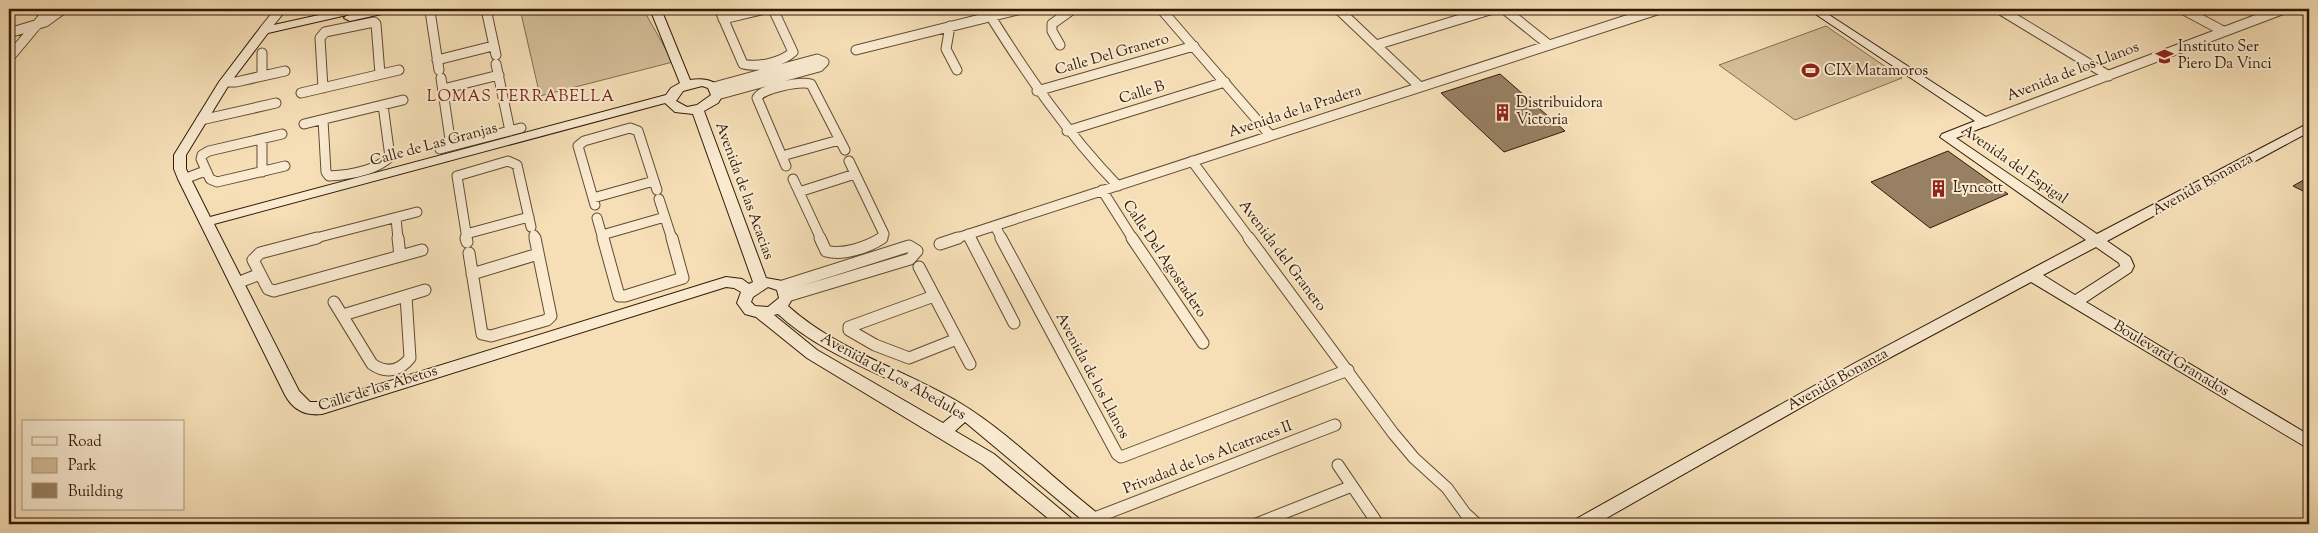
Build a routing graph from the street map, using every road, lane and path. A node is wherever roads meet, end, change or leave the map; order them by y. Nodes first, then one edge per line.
1 (63, 9) edge
2 (281, 9) edge
3 (360, 9) edge
4 (391, 9) edge
5 (432, 9) edge
6 (486, 9) edge
7 (656, 9) edge
8 (765, 9) edge
9 (773, 9) edge
10 (1021, 9) edge
11 (1073, 9) edge
12 (1161, 9) edge
13 (1338, 9) edge
14 (1493, 9) edge
15 (1504, 9) edge
16 (1660, 9) edge
17 (1813, 9) edge
18 (1999, 9) edge
19 (2182, 9) edge
20 (720, 10) dead end
21 (2278, 10) edge
22 (988, 13) edge
23 (43, 15) edge
24 (723, 19) junction
25 (348, 22) junction
26 (950, 26) junction
27 (2223, 31) junction
28 (9, 32) edge
29 (260, 35) junction
30 (1060, 45) dead end
31 (1376, 45) junction
32 (1549, 45) junction
33 (494, 46) junction
34 (1194, 46) junction
35 (856, 50) dead end
36 (262, 53) dead end
37 (9, 58) edge
38 (437, 60) junction
39 (772, 61) junction
40 (400, 70) dead end
41 (957, 70) dead end
42 (285, 71) dead end
43 (380, 74) junction
44 (778, 74) junction
45 (499, 75) junction
46 (262, 76) junction
47 (2109, 76) junction
48 (225, 82) junction
49 (1225, 82) junction
50 (686, 84) junction
51 (785, 86) junction
52 (1420, 87) junction
53 (323, 88) junction
54 (443, 89) junction
55 (715, 90) junction
56 (1038, 91) junction
57 (301, 94) dead end
58 (403, 100) dead end
59 (672, 102) junction
60 (276, 103) dead end
61 (383, 105) junction
62 (697, 109) junction
63 (201, 120) junction
64 (323, 120) junction
65 (1986, 122) junction
66 (304, 124) dead end
67 (2309, 127) edge
68 (521, 128) dead end
69 (606, 129) junction
70 (510, 131) junction
71 (1067, 131) junction
72 (282, 134) dead end
73 (1270, 135) junction
74 (262, 139) junction
75 (839, 140) junction
76 (451, 146) junction
77 (440, 149) dead end
78 (845, 150) dead end
79 (484, 152) junction
80 (782, 156) junction
81 (849, 161) dead end
82 (1192, 161) junction
83 (285, 166) dead end
84 (786, 166) dead end
85 (205, 171) junction
86 (262, 172) junction
87 (855, 174) junction
88 (359, 176) junction
89 (184, 178) junction
90 (793, 179) dead end
91 (1118, 186) junction
92 (657, 190) junction
93 (1102, 190) junction
94 (798, 192) junction
95 (417, 212) dead end
96 (396, 218) junction
97 (597, 218) dead end
98 (665, 218) junction
99 (208, 226) junction
100 (531, 226) junction
101 (995, 226) junction
102 (968, 234) junction
103 (602, 235) junction
104 (2096, 241) junction
105 (940, 244) dead end
106 (858, 247) junction
107 (422, 250) dead end
108 (469, 254) dead end
109 (538, 254) junction
110 (400, 256) junction
111 (864, 260) junction
112 (919, 267) dead end
113 (260, 274) junction
114 (472, 274) junction
115 (2033, 276) junction
116 (237, 283) junction
117 (755, 287) junction
118 (649, 289) junction
119 (425, 290) dead end
120 (406, 296) junction
121 (783, 296) junction
122 (934, 296) junction
123 (334, 302) dead end
124 (2075, 302) junction
125 (652, 304) junction
126 (760, 313) junction
127 (343, 315) junction
128 (1014, 324) dead end
129 (514, 330) junction
130 (957, 339) junction
131 (1203, 343) dead end
132 (875, 345) junction
133 (517, 347) junction
134 (860, 359) junction
135 (970, 364) dead end
136 (1348, 370) junction
137 (388, 371) junction
138 (389, 387) junction
139 (949, 404) junction
140 (963, 413) junction
141 (1335, 425) dead end
142 (937, 427) junction
143 (2309, 442) edge
144 (1338, 465) dead end
145 (1352, 486) junction
146 (1096, 522) edge
147 (1066, 524) edge
148 (1256, 524) edge
149 (1378, 524) edge
150 (1477, 524) edge
151 (1582, 524) edge

1 - 23 street
2 - 29 street, Calle de los Abetos
3 - 29 street
4 - 25 street
5 - 38 street
6 - 33 street
7 - 50 street
8 - 24 street
9 - 39 street
10 - 22 street
11 - 30 street
12 - 34 street
13 - 31 street
14 - 31 street
15 - 32 street
16 - 32 street, Avenida de la Pradera
17 - 65 street, Avenida del Espigal
18 - 47 street
19 - 27 street
20 - 24 street
21 - 27 street, Avenida de los Llanos
22 - 26 street
22 - 56 street
23 - 28 street
23 - 37 street
24 - 39 street
25 - 29 street
25 - 43 street
25 - 53 street
26 - 35 street
26 - 41 street
27 - 47 street, Avenida de los Llanos
29 - 48 street, Calle de los Abetos
31 - 52 street
32 - 52 street, Avenida de la Pradera
33 - 38 street
33 - 45 street
34 - 49 street
34 - 56 street, Calle Del Granero
36 - 46 street
38 - 54 street
39 - 44 street
40 - 43 street
42 - 46 street
43 - 53 street
44 - 51 street
44 - 55 street
45 - 54 street
45 - 70 street
46 - 48 street
47 - 65 street, Avenida de los Llanos
48 - 63 street, Calle de los Abetos
49 - 71 street, Calle B
49 - 73 street
50 - 55 street
50 - 59 street
51 - 75 street
51 - 80 street
52 - 73 street, Avenida de la Pradera
53 - 57 street
54 - 76 street
55 - 62 street
56 - 71 street
58 - 61 street
59 - 62 street
59 - 69 street, Calle de Las Granjas
59 - 79 street, Calle de Las Granjas
60 - 63 street
61 - 64 street
61 - 88 street
62 - 117 street, Avenida de las Acacias
63 - 89 street, Calle de los Abetos
64 - 66 street
64 - 88 street
65 - 104 street, Avenida del Espigal
67 - 104 street, Avenida Bonanza
68 - 70 street
69 - 79 street, Calle de Las Granjas
69 - 92 street
69 - 92 street
70 - 79 street
71 - 91 street
72 - 74 street
73 - 82 street, Avenida de la Pradera
74 - 85 street
74 - 86 street
75 - 78 street
75 - 80 street
76 - 77 street
76 - 79 street
79 - 88 street, Calle de Las Granjas
79 - 99 street, Calle de Las Granjas
79 - 100 street
79 - 100 street
80 - 84 street
81 - 87 street
82 - 91 street, Avenida de la Pradera
82 - 136 street, Avenida del Granero
83 - 86 street
85 - 86 street
85 - 89 street
87 - 94 street
87 - 106 street
88 - 99 street, Calle de Las Granjas
89 - 99 street, Calle de los Abetos
90 - 94 street
91 - 93 street, Avenida de la Pradera
92 - 98 street
93 - 101 street, Avenida de la Pradera
93 - 131 street, Calle Del Agostadero
94 - 106 street
95 - 96 street
96 - 110 street
96 - 113 street
97 - 103 street
98 - 103 street
98 - 118 street
99 - 116 street, Calle de los Abetos
100 - 109 street
101 - 102 street, Avenida de la Pradera
101 - 136 street, Avenida de los Llanos
102 - 105 street, Avenida de la Pradera
102 - 128 street
103 - 118 street
104 - 115 street, Avenida Bonanza
104 - 124 street
106 - 111 street
107 - 110 street
108 - 114 street
109 - 114 street
109 - 129 street
110 - 113 street
111 - 121 street
111 - 121 street
112 - 122 street
113 - 116 street
114 - 129 street
115 - 124 street, Boulevard Granados
115 - 151 street, Avenida Bonanza
116 - 138 street, Calle de los Abetos
117 - 121 street, Calle de los Abetos
117 - 125 street, Calle de los Abetos
117 - 126 street, Avenida de las Acacias
118 - 125 street
119 - 120 street
120 - 127 street
120 - 137 street
121 - 126 street
121 - 134 street, Avenida de Los Abedules
122 - 130 street
122 - 132 street
123 - 127 street
124 - 143 street, Boulevard Granados
125 - 133 street, Calle de los Abetos
126 - 142 street, Avenida de Los Abedules
127 - 137 street
129 - 133 street
130 - 132 street
130 - 135 street
132 - 134 street
133 - 138 street, Calle de los Abetos
134 - 139 street, Avenida de Los Abedules
136 - 150 street, Avenida del Granero
137 - 138 street
139 - 140 street, Avenida de Los Abedules
139 - 142 street
140 - 142 street
140 - 146 street, Avenida de Los Abedules
141 - 146 street, Privadad de los Alcatraces II
142 - 147 street, Avenida de Los Abedules
144 - 145 street
145 - 148 street
145 - 149 street

